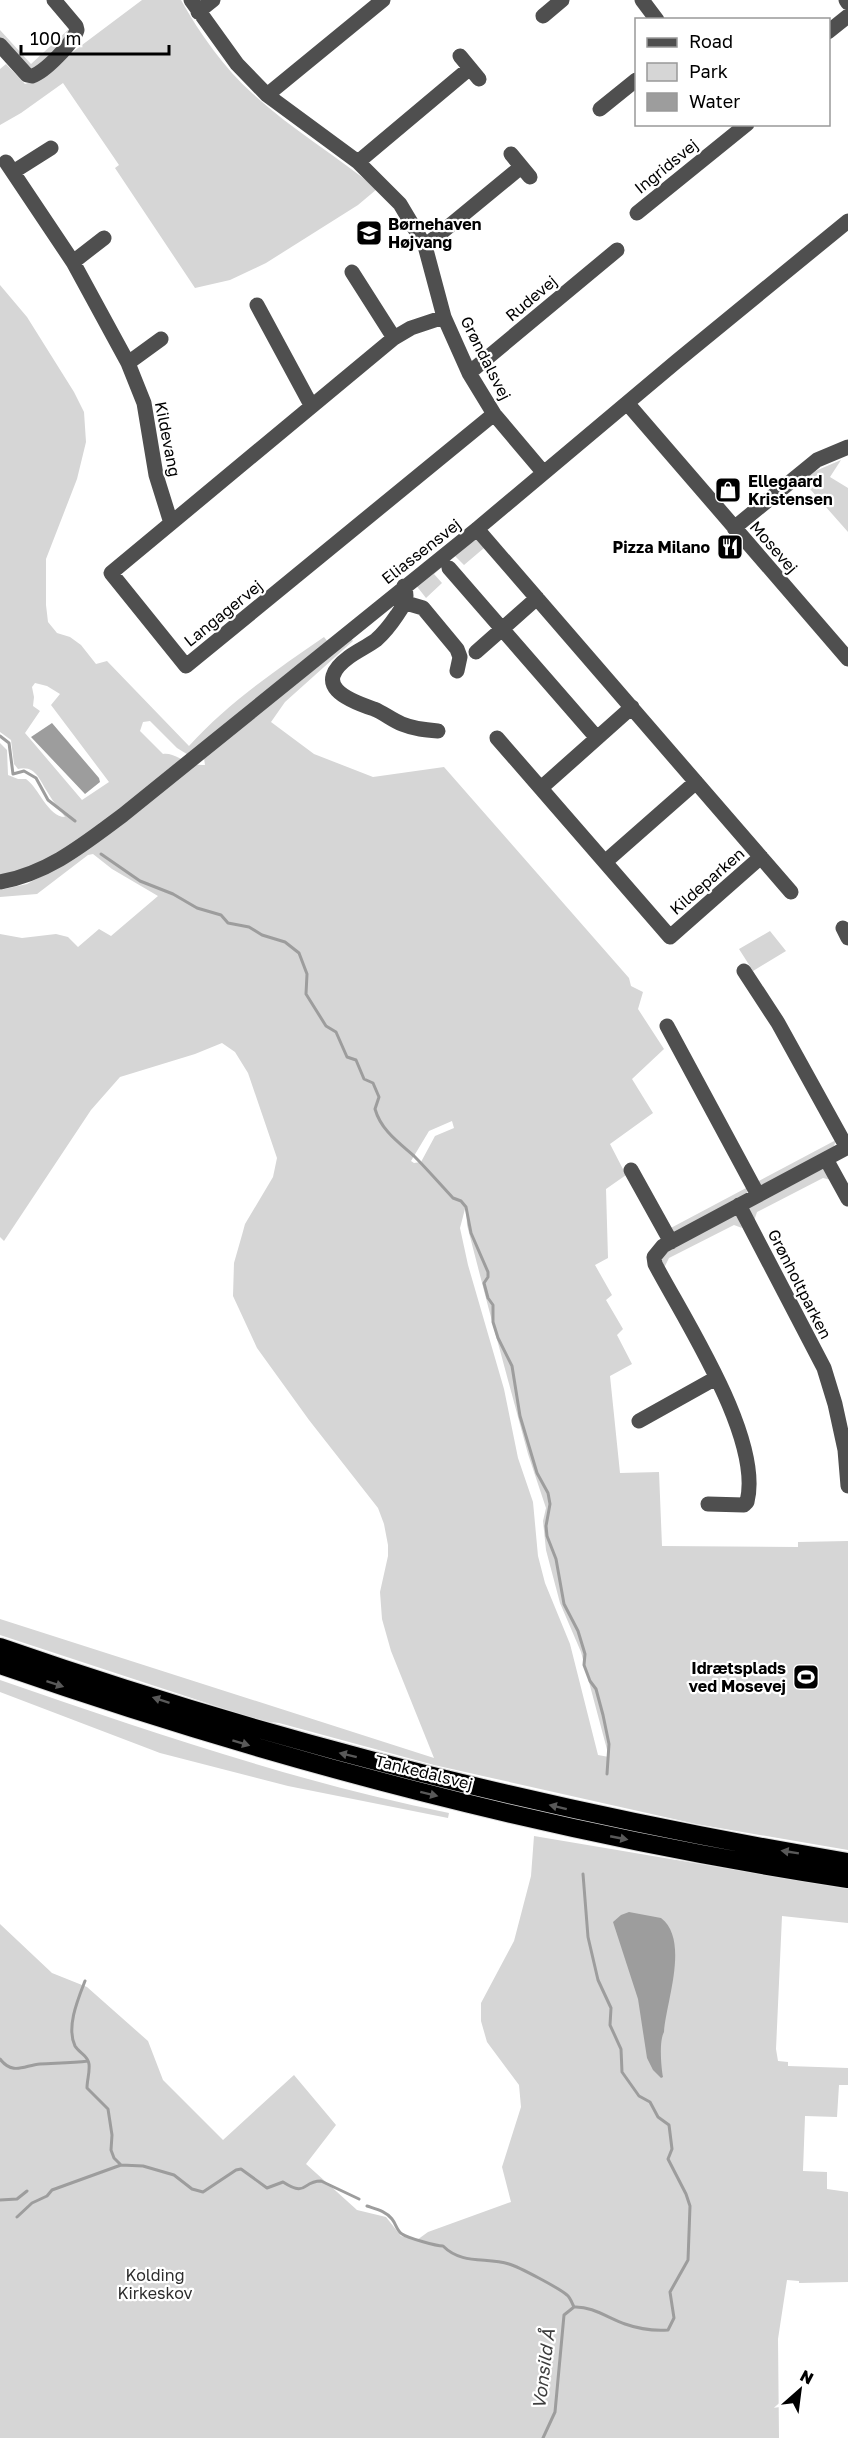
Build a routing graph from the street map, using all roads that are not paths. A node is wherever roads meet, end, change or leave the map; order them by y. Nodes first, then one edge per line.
1 (54, 0) edge
2 (213, 0) edge
3 (383, 0) edge
4 (562, 0) edge
5 (642, 0) edge
6 (195, 6) edge
7 (543, 16) dead end
8 (848, 16) edge
9 (656, 18) edge
10 (830, 30) edge
11 (0, 45) edge
12 (460, 56) dead end
13 (635, 81) edge
14 (267, 95) junction
15 (600, 109) dead end
16 (745, 126) edge
17 (51, 148) dead end
18 (511, 154) dead end
19 (358, 162) junction
20 (637, 213) dead end
21 (848, 221) edge
22 (104, 238) dead end
23 (425, 246) junction
24 (617, 250) dead end
25 (73, 262) junction
26 (352, 272) dead end
27 (257, 305) dead end
28 (444, 317) junction
29 (394, 338) junction
30 (161, 339) dead end
31 (128, 363) junction
32 (469, 373) junction
33 (627, 403) junction
34 (311, 405) junction
35 (494, 414) junction
36 (848, 447) edge
37 (543, 472) junction
38 (171, 523) junction
39 (734, 528) junction
40 (477, 529) junction
41 (449, 568) dead end
42 (404, 586) junction
43 (537, 598) junction
44 (406, 603) junction
45 (502, 629) junction
46 (476, 652) dead end
47 (848, 659) edge
48 (457, 671) dead end
49 (632, 707) junction
50 (438, 730) dead end
51 (497, 738) dead end
52 (597, 738) junction
53 (696, 782) junction
54 (541, 789) junction
55 (761, 857) junction
56 (605, 862) junction
57 (0, 882) edge
58 (791, 892) dead end
59 (745, 979) dead end
60 (667, 1026) dead end
61 (847, 1147) edge
62 (826, 1159) junction
63 (631, 1170) dead end
64 (758, 1195) junction
65 (848, 1199) edge
66 (739, 1205) junction
67 (670, 1242) junction
68 (716, 1378) junction
69 (639, 1421) dead end
70 (848, 1486) edge
71 (708, 1504) dead end
72 (0, 1647) edge
73 (0, 1665) edge
74 (848, 1862) edge
75 (848, 1879) edge

1 - 11 street
2 - 6 street, Grøndalsvej
3 - 14 street
4 - 7 street
5 - 9 street
6 - 14 street, Grøndalsvej
8 - 10 street
12 - 19 street
13 - 15 street
14 - 19 street, Grøndalsvej
16 - 20 street, Ingridsvej
17 - 25 street, Kildevang
18 - 23 street
19 - 23 street, Grøndalsvej
21 - 33 street, Eliassensvej
22 - 25 street
23 - 28 street, Grøndalsvej
24 - 32 street, Rudevej
25 - 31 street, Kildevang
26 - 29 street
27 - 34 street
28 - 29 street, Langagervej
28 - 32 street, Grøndalsvej
29 - 34 street, Langagervej
30 - 31 street
31 - 38 street, Kildevang
32 - 35 street, Grøndalsvej
33 - 37 street, Eliassensvej
33 - 39 street, Mosevej
34 - 38 street, Langagervej
35 - 37 street, Grøndalsvej
35 - 38 street, Langagervej
36 - 39 street
37 - 40 street, Eliassensvej
39 - 47 street, Mosevej
40 - 42 street, Eliassensvej
40 - 43 street, Kildeparken
41 - 45 street
42 - 44 street
42 - 57 street, Eliassensvej
43 - 45 street
43 - 49 street, Kildeparken
44 - 48 street
44 - 50 street
45 - 46 street
45 - 52 street
49 - 52 street
49 - 53 street, Kildeparken
51 - 54 street, Kildeparken
52 - 54 street
53 - 55 street, Kildeparken
53 - 56 street
54 - 56 street, Kildeparken
55 - 56 street, Kildeparken
55 - 58 street, Kildeparken
59 - 61 street
60 - 64 street
61 - 62 street
62 - 64 street
62 - 65 street
63 - 67 street
64 - 66 street
66 - 67 street
66 - 70 street, Grønholtparken
67 - 68 street
68 - 69 street
68 - 71 street
74 -> 72 highway, Tankedalsvej
73 -> 75 highway, Tankedalsvej

